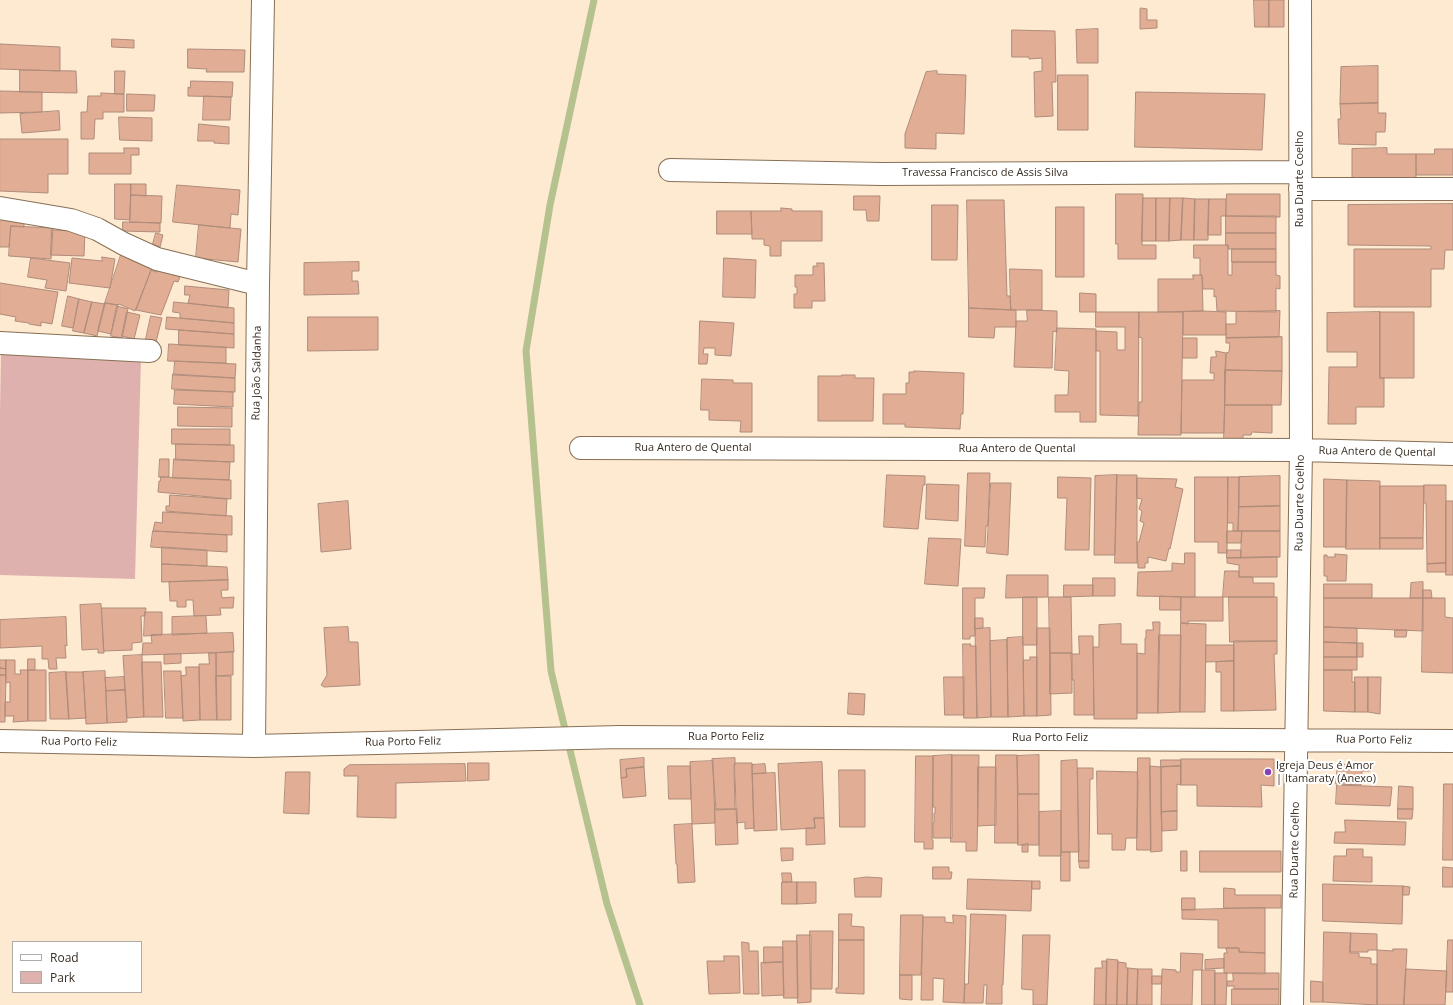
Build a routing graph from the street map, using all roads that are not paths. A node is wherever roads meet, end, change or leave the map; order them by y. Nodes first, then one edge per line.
1 (263, 0) edge
2 (1300, 0) edge
3 (670, 170) dead end
4 (1300, 181) junction
5 (1453, 189) edge
6 (0, 208) edge
7 (258, 284) junction
8 (0, 343) edge
9 (150, 351) dead end
10 (581, 448) dead end
11 (1301, 450) junction
12 (1453, 454) edge
13 (1296, 739) junction
14 (0, 741) edge
15 (1453, 741) edge
16 (254, 746) junction
17 (1292, 1005) edge

1 - 7 street, Rua João Saldanha
2 - 4 street, Rua Duarte Coelho
3 - 4 street, Travessa Francisco de Assis Silva
4 - 5 street, Travessa Francisco de Assis Silva
4 - 11 street, Rua Duarte Coelho
6 - 7 street
7 - 16 street, Rua João Saldanha
8 - 9 street
10 - 11 street, Rua Antero de Quental
11 - 12 street, Rua Antero de Quental
11 - 13 street, Rua Duarte Coelho
13 - 15 street, Rua Porto Feliz
13 - 16 street, Rua Porto Feliz
13 - 17 street, Rua Duarte Coelho
14 - 16 street, Rua Porto Feliz

